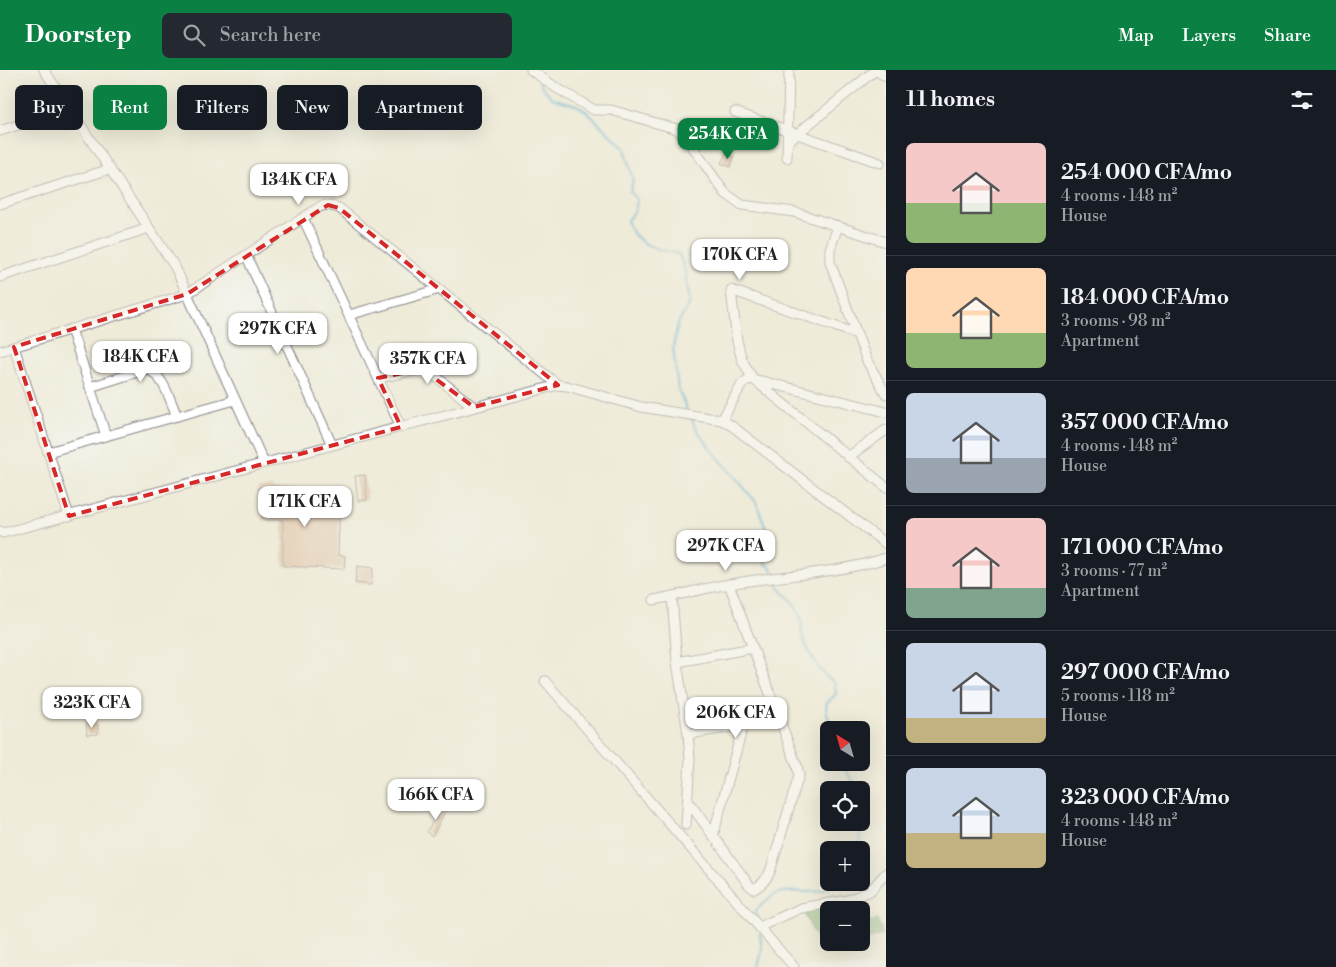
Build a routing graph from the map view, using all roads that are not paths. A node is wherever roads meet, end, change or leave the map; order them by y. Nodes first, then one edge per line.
1 (44, 70) edge
2 (531, 70) edge
3 (789, 70) edge
4 (886, 77) edge
5 (54, 85) edge
6 (735, 112) dead end
7 (15, 126) edge
8 (83, 129) edge
9 (0, 131) edge
10 (788, 131) junction
11 (797, 134) junction
12 (788, 144) junction
13 (787, 158) dead end
14 (880, 163) dead end
15 (110, 169) junction
16 (0, 204) edge
17 (303, 218) junction
18 (838, 226) junction
19 (149, 228) junction
20 (886, 242) edge
21 (246, 255) junction
22 (0, 277) edge
23 (440, 290) junction
24 (187, 294) junction
25 (349, 315) junction
26 (71, 329) junction
27 (857, 334) junction
28 (14, 347) junction
29 (0, 351) edge
30 (378, 378) junction
31 (753, 379) junction
32 (558, 385) junction
33 (90, 387) junction
34 (886, 394) edge
35 (235, 400) junction
36 (474, 407) junction
37 (886, 412) edge
38 (177, 416) junction
39 (722, 420) junction
40 (401, 427) junction
41 (886, 430) edge
42 (106, 436) junction
43 (332, 445) junction
44 (48, 452) junction
45 (848, 457) junction
46 (264, 463) junction
47 (886, 488) edge
48 (69, 516) junction
49 (0, 531) edge
50 (886, 544) edge
51 (886, 558) edge
52 (729, 584) junction
53 (672, 596) junction
54 (654, 600) dead end
55 (753, 648) junction
56 (678, 662) junction
57 (545, 681) dead end
58 (780, 720) junction
59 (743, 726) junction
60 (688, 734) junction
61 (688, 801) junction
62 (686, 825) dead end
63 (714, 836) junction
64 (886, 873) edge
65 (759, 927) junction
66 (794, 967) edge

1 - 5 street
2 - 18 street
3 - 10 street
4 - 11 street
6 - 10 street
7 - 9 street
8 - 15 street
10 - 11 street
10 - 12 street
11 - 12 street
11 - 14 street
12 - 13 street
15 - 16 street
15 - 19 street
17 - 21 street
17 - 23 street
17 - 25 street
18 - 20 street
18 - 27 street
19 - 22 street
19 - 24 street
21 - 24 street
21 - 43 street
23 - 25 street
23 - 32 street
24 - 26 street
24 - 35 street
25 - 30 street
26 - 28 street
26 - 33 street
27 - 31 street
27 - 34 street
28 - 29 street
28 - 44 street
30 - 36 street
30 - 40 street
31 - 37 street
31 - 39 street
31 - 45 street
32 - 36 street
32 - 39 street
33 - 38 street
33 - 42 street
35 - 38 street
35 - 46 street
36 - 40 street
38 - 42 street
39 - 50 street
40 - 43 street
41 - 45 street
42 - 44 street
43 - 46 street
44 - 48 street
45 - 47 street
46 - 48 street
48 - 49 street
51 - 52 street
52 - 53 street
52 - 55 street
53 - 54 street
53 - 56 street
55 - 56 street
55 - 58 street
56 - 60 street
57 - 65 street
58 - 59 street
58 - 63 street
59 - 60 street
59 - 63 street
60 - 61 street
61 - 62 street
61 - 63 street
64 - 65 street
65 - 66 street

